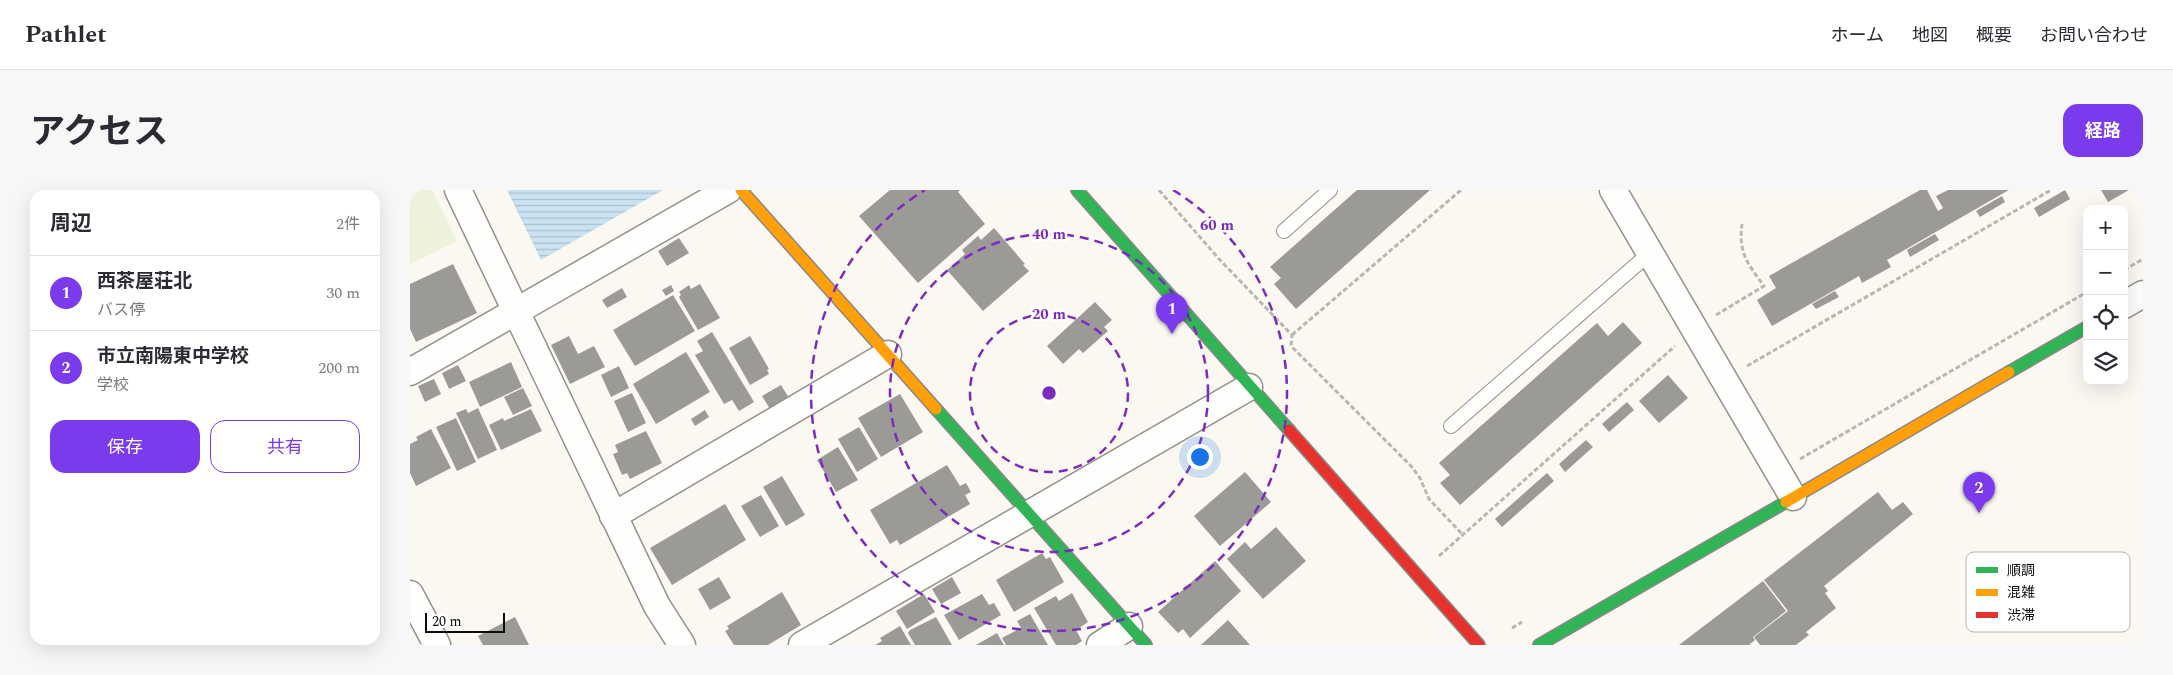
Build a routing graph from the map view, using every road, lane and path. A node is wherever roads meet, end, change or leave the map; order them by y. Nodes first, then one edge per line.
1 (458, 190) edge
2 (728, 190) edge
3 (740, 190) edge
4 (1076, 190) edge
5 (1159, 190) edge
6 (1330, 190) edge
7 (1461, 190) edge
8 (1613, 190) edge
9 (2051, 190) edge
10 (1742, 224) dead end
11 (1284, 231) dead end
12 (1650, 253) junction
13 (2143, 259) edge
14 (2128, 268) edge
15 (2143, 294) edge
16 (2128, 303) edge
17 (516, 312) junction
18 (1712, 317) dead end
19 (2083, 329) edge
20 (1292, 334) junction
21 (1680, 341) dead end
22 (888, 354) junction
23 (1742, 368) dead end
24 (410, 372) edge
25 (1249, 387) junction
26 (1451, 426) dead end
27 (1793, 497) junction
28 (1028, 512) junction
29 (613, 516) junction
30 (1463, 535) junction
31 (1439, 556) dead end
32 (410, 594) edge
33 (1138, 636) edge
34 (437, 645) edge
35 (682, 645) edge
36 (802, 645) edge
37 (1100, 645) edge
38 (1479, 645) edge
39 (1539, 645) edge

1 - 17 street
2 - 17 street
3 - 22 street
4 - 25 street
5 - 20 path
6 - 11 lane
7 - 20 path
8 - 12 street
9 - 23 path
10 - 18 path
12 - 26 lane
12 - 27 street
13 - 14 path
15 - 16 street
17 - 24 street
17 - 29 street
19 - 27 street
20 - 30 path
21 - 30 path
22 - 28 street
22 - 29 street
25 - 28 street
25 - 38 street
27 - 39 street
28 - 33 street
28 - 36 street
29 - 35 street
30 - 31 path
32 - 34 street
33 - 37 street

